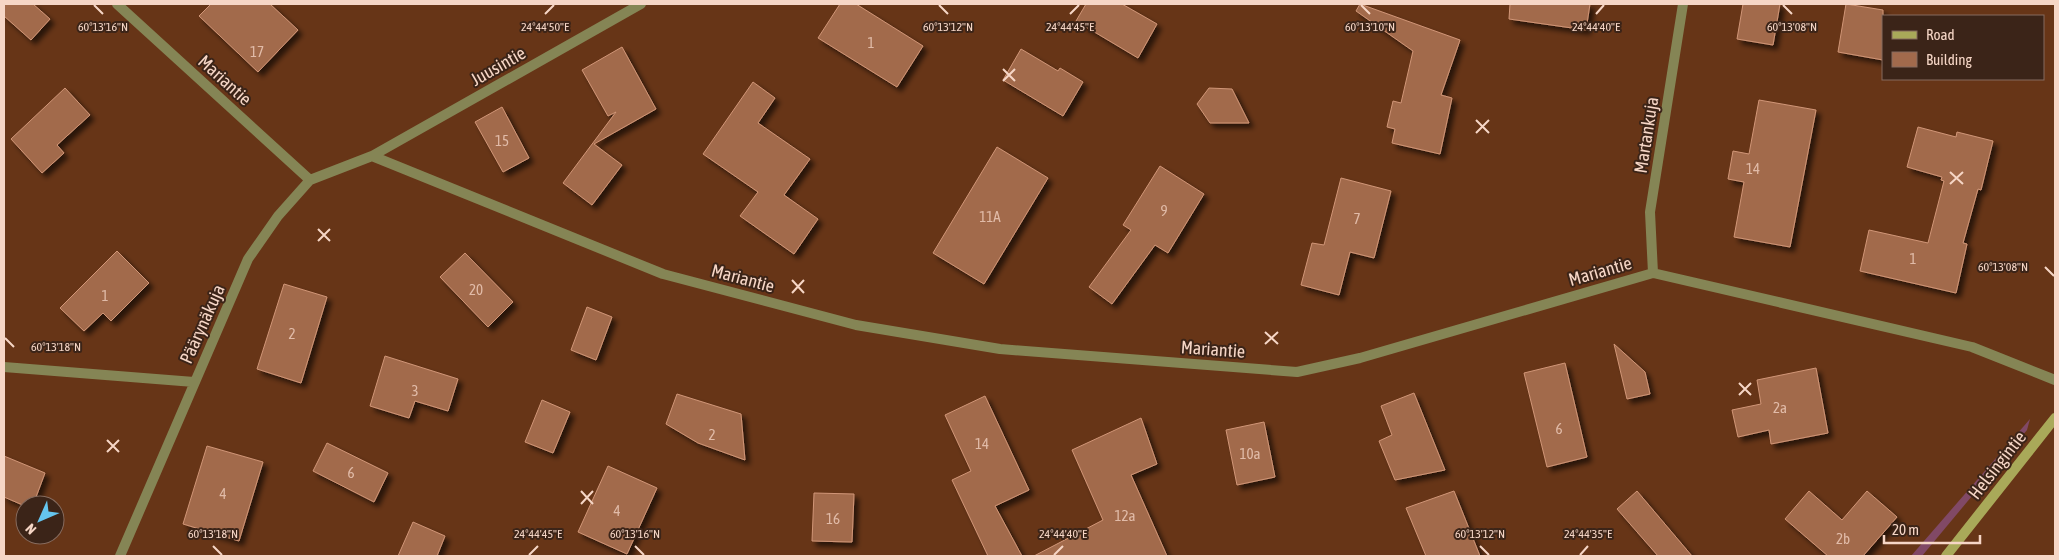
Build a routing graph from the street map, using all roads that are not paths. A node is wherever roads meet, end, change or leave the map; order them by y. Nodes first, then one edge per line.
1 (117, 4) edge
2 (641, 4) edge
3 (1683, 4) edge
4 (372, 156) junction
5 (310, 180) junction
6 (1653, 273) junction
7 (4, 367) edge
8 (2055, 380) edge
9 (194, 382) junction
10 (2055, 418) edge
11 (120, 556) edge
12 (1946, 556) edge

1 - 5 street, Mariantie
2 - 4 street, Juusintie
3 - 6 street, Martankuja
4 - 5 street, Päärynäkuja
4 - 6 street, Mariantie
5 - 9 street, Päärynäkuja
6 - 8 street, Mariantie
7 - 9 street
9 - 11 street, Päärynäkuja
10 - 12 main road, Helsingintie

